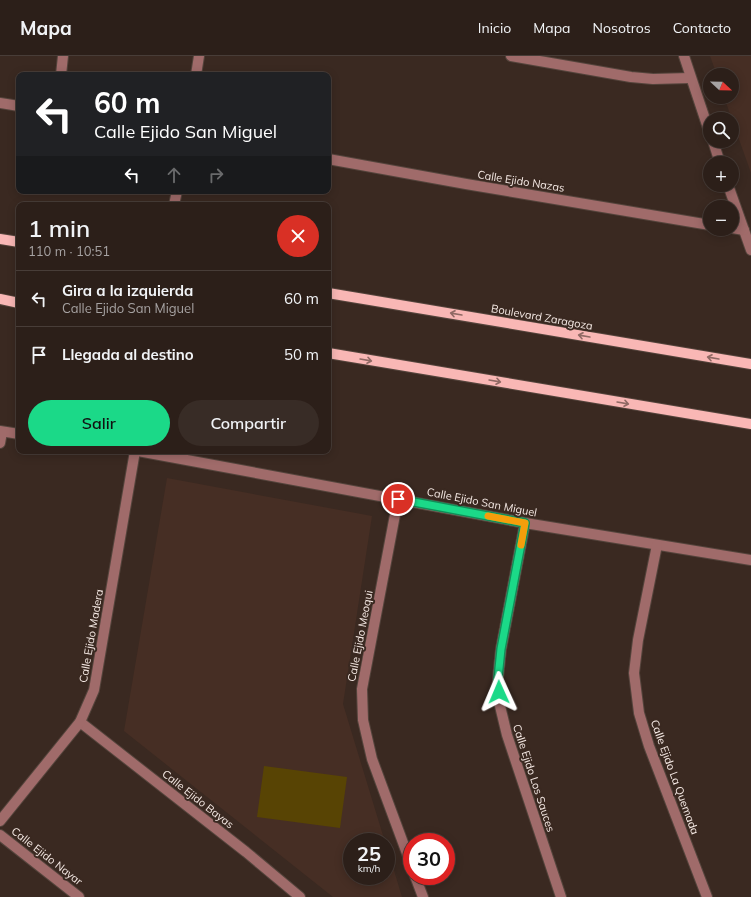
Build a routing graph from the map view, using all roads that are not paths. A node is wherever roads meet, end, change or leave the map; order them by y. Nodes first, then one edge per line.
1 (63, 56) edge
2 (199, 56) edge
3 (511, 56) edge
4 (684, 56) edge
5 (60, 72) edge
6 (196, 72) edge
7 (690, 78) junction
8 (0, 103) edge
9 (16, 106) edge
10 (703, 114) edge
11 (331, 160) edge
12 (730, 192) edge
13 (703, 224) edge
14 (739, 229) edge
15 (744, 230) junction
16 (0, 239) edge
17 (16, 242) edge
18 (751, 250) edge
19 (331, 294) edge
20 (0, 300) edge
21 (16, 303) edge
22 (331, 354) edge
23 (751, 364) edge
24 (751, 424) edge
25 (1, 431) edge
26 (16, 434) edge
27 (0, 442) edge
28 (134, 454) edge
29 (154, 454) edge
30 (398, 499) junction
31 (525, 523) junction
32 (657, 545) junction
33 (751, 560) edge
34 (80, 722) junction
35 (0, 820) edge
36 (0, 835) edge
37 (403, 842) edge
38 (418, 885) edge
39 (80, 897) edge
40 (300, 897) edge
41 (423, 897) edge
42 (561, 897) edge
43 (707, 897) edge

1 - 5 street
2 - 6 street
3 - 7 street
4 - 7 street
7 - 10 street
8 - 9 street
11 - 13 street, Calle Ejido Nazas
12 - 15 street
14 - 15 street
15 - 18 street
16 - 17 main road
23 -> 19 main road, Boulevard Zaragoza
20 - 21 main road
22 -> 24 main road
25 - 26 street
25 - 27 street
28 - 34 street, Calle Ejido Madera
29 - 30 street, Calle Ejido San Miguel
30 - 31 street, Calle Ejido San Miguel
30 - 37 street, Calle Ejido Meoqui
31 - 32 street, Calle Ejido San Miguel
31 - 42 street, Calle Ejido Los Sauces
32 - 33 street, Calle Ejido San Miguel
32 - 43 street, Calle Ejido La Quemada
34 - 35 street, Calle Ejido Madera
34 - 40 street, Calle Ejido Bayas
36 - 39 street, Calle Ejido Nayar
38 - 41 street

